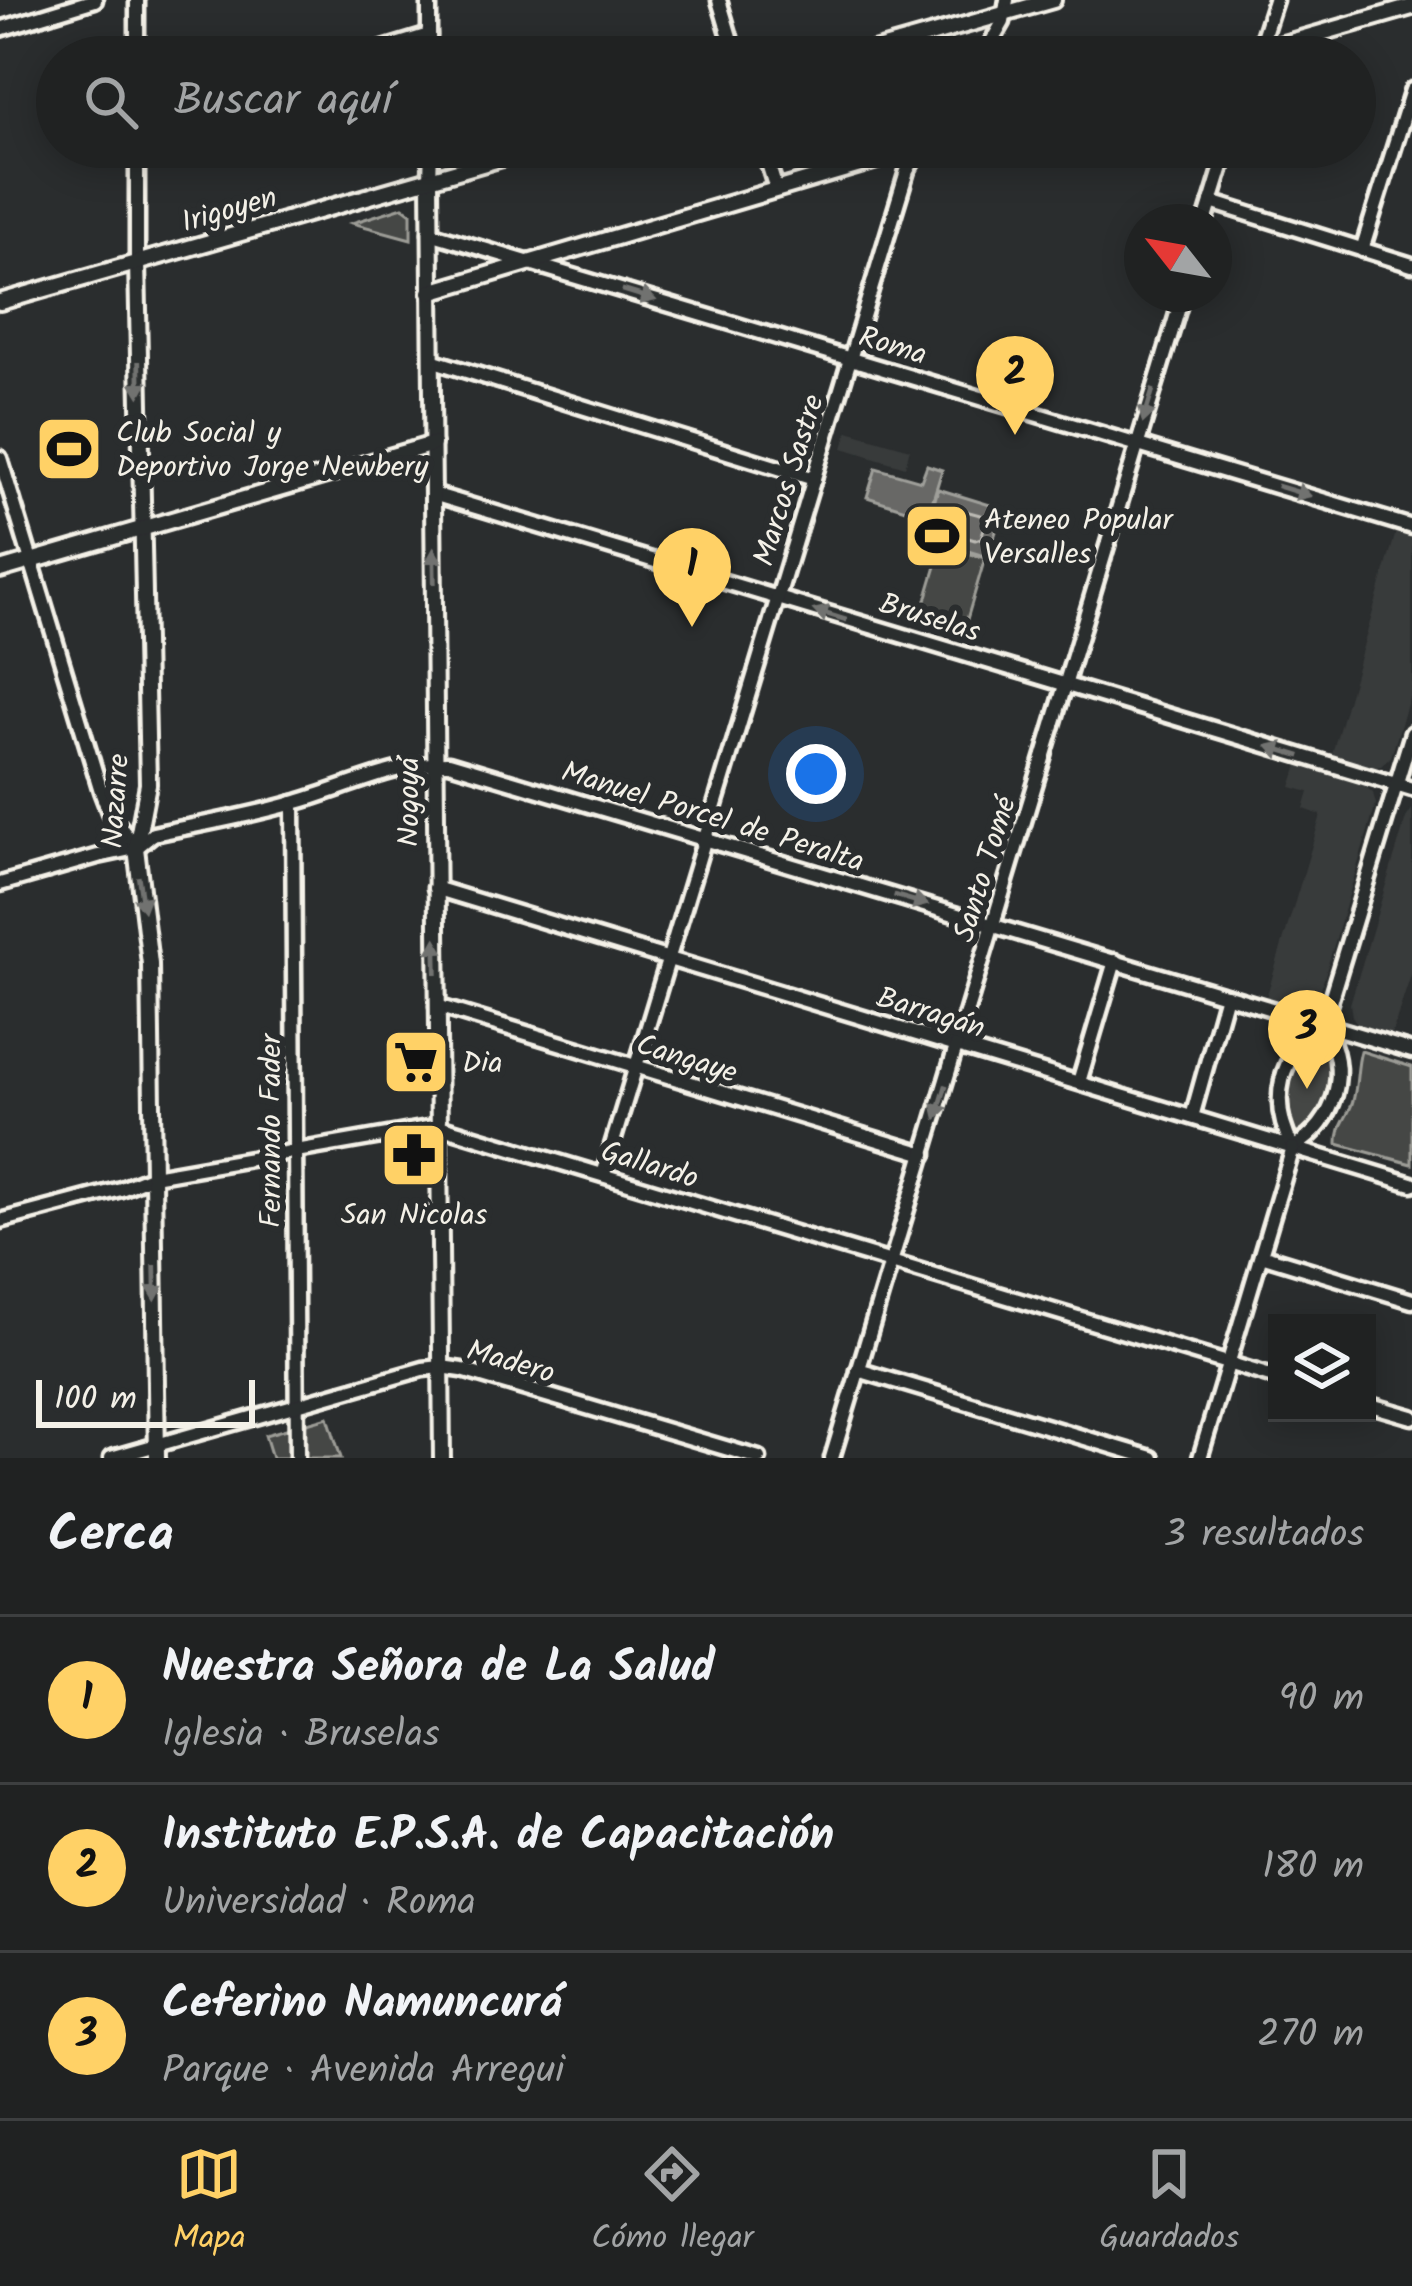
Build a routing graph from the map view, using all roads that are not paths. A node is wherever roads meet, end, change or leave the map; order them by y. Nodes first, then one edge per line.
1 (95, 0) edge
2 (137, 0) edge
3 (429, 0) edge
4 (719, 0) edge
5 (1053, 0) edge
6 (1275, 0) edge
7 (1007, 6) edge
8 (1412, 7) edge
9 (0, 29) edge
10 (429, 35) joint
11 (137, 36) edge
12 (426, 36) edge
13 (730, 36) edge
14 (916, 36) edge
15 (996, 36) edge
16 (1264, 36) edge
17 (1317, 36) edge
18 (1412, 90) edge
19 (136, 168) edge
20 (430, 168) edge
21 (470, 168) edge
22 (770, 168) edge
23 (848, 168) edge
24 (909, 168) edge
25 (1222, 168) edge
26 (430, 180) junction
27 (776, 189) junction
28 (1211, 202) joint
29 (430, 233) junction
30 (1362, 250) junction
31 (137, 262) junction
32 (527, 262) junction
33 (1412, 265) edge
34 (430, 292) junction
35 (0, 302) edge
36 (1177, 312) edge
37 (850, 358) junction
38 (431, 360) junction
39 (1137, 443) junction
40 (433, 444) junction
41 (0, 458) edge
42 (814, 478) junction
43 (433, 494) junction
44 (1412, 526) edge
45 (141, 531) junction
46 (31, 561) junction
47 (0, 570) edge
48 (777, 599) junction
49 (1064, 685) junction
50 (1412, 733) edge
51 (436, 763) junction
52 (1396, 784) junction
53 (1412, 789) edge
54 (293, 803) junction
55 (705, 839) junction
56 (136, 848) junction
57 (0, 884) edge
58 (436, 888) junction
59 (993, 924) junction
60 (668, 958) junction
61 (1115, 961) junction
62 (1226, 995) junction
63 (436, 1006) junction
64 (1323, 1025) junction
65 (958, 1045) junction
66 (1412, 1051) edge
67 (636, 1067) junction
68 (1079, 1082) junction
69 (1192, 1117) junction
70 (439, 1126) junction
71 (1293, 1148) junction
72 (293, 1151) junction
73 (925, 1154) junction
74 (603, 1175) junction
75 (153, 1176) junction
76 (1412, 1184) edge
77 (0, 1221) edge
78 (1261, 1255) junction
79 (892, 1261) junction
80 (1412, 1300) edge
81 (1228, 1364) junction
82 (441, 1367) junction
83 (858, 1370) junction
84 (1268, 1375) edge
85 (296, 1405) junction
86 (1376, 1407) edge
87 (1412, 1418) edge
88 (157, 1452) edge
89 (111, 1458) edge
90 (297, 1458) edge
91 (442, 1458) edge
92 (759, 1458) edge
93 (832, 1458) edge
94 (1152, 1458) edge
95 (1200, 1458) edge

1 - 9 street
2 - 11 street
3 - 10 street
4 - 13 street
5 - 7 street
6 - 16 street
7 - 14 street
7 - 15 street
8 - 17 street
10 - 12 street
18 - 30 street
19 - 31 street, Nazarre
20 - 26 street, Nogoyá
21 - 26 street, Irigoyen
22 - 27 street
23 - 27 street
24 - 37 street, Marcos Sastre
25 - 28 street
26 - 29 street, Nogoyá
26 - 31 street, Irigoyen
27 - 32 street
28 - 30 street
29 - 32 street, Roma
29 - 34 street, Nogoyá
30 - 33 street
31 - 35 street, Irigoyen
31 -> 45 street, Nazarre
32 - 34 street
32 -> 37 street, Roma
34 - 38 street, Nogoyá
36 -> 39 street, Santo Tomé
37 - 39 street, Roma
37 - 42 street, Marcos Sastre
38 - 40 street, Nogoyá
38 - 42 street
39 -> 44 street, Roma
39 - 49 street, Santo Tomé
40 - 43 street, Nogoyá
40 - 45 street
41 - 46 street
42 - 48 street, Marcos Sastre
43 - 48 street, Bruselas
51 -> 43 street, Nogoyá
45 - 46 street
45 - 56 street, Nazarre
46 - 47 street
46 - 56 street
49 -> 48 street, Bruselas
48 - 55 street, Marcos Sastre
52 -> 49 street, Bruselas
49 - 59 street, Santo Tomé
50 - 52 street
51 - 54 street, Manuel Porcel de Peralta
51 - 55 street, Manuel Porcel de Peralta
51 - 58 street, Nogoyá
52 - 53 street, Bruselas
52 - 64 street
54 - 56 street, Manuel Porcel de Peralta
54 - 72 street, Fernando Fader
55 -> 59 street, Manuel Porcel de Peralta
55 - 60 street, Marcos Sastre
56 - 57 street, Manuel Porcel de Peralta
56 -> 75 street, Nazarre
58 - 60 street, Barragán
63 -> 58 street, Nogoyá
59 - 61 street, Manuel Porcel de Peralta
59 - 65 street, Santo Tomé
60 - 65 street, Barragán
60 - 67 street, Marcos Sastre
61 - 62 street, Manuel Porcel de Peralta
61 - 68 street
62 - 64 street, Manuel Porcel de Peralta
62 - 69 street
63 - 67 street, Cangaye
63 - 70 street, Nogoyá
64 - 66 street, Manuel Porcel de Peralta
64 - 71 street
64 - 71 street
65 - 68 street, Barragán
65 -> 73 street, Santo Tomé
67 - 73 street, Cangaye
67 - 74 street, Marcos Sastre
68 - 69 street, Barragán
69 - 71 street, Barragán
70 - 72 street, Gallardo
70 - 74 street, Gallardo
70 - 82 street, Nogoyá
71 - 76 street, Barragán
71 - 78 street
72 - 75 street, Gallardo
72 - 85 street, Fernando Fader
73 - 79 street, Santo Tomé
74 - 79 street, Gallardo
75 - 77 street, Gallardo
75 -> 88 street, Nazarre
78 - 80 street
78 - 81 street
79 - 81 street, Gallardo
79 - 83 street, Santo Tomé
81 - 84 street, Gallardo
81 - 95 street
82 - 85 street, Madero
82 - 91 street, Nogoyá
82 - 92 street, Madero
83 - 93 street, Santo Tomé
83 - 94 street
85 - 88 street, Madero
85 - 90 street, Fernando Fader
86 - 87 street
88 - 89 street, Madero

